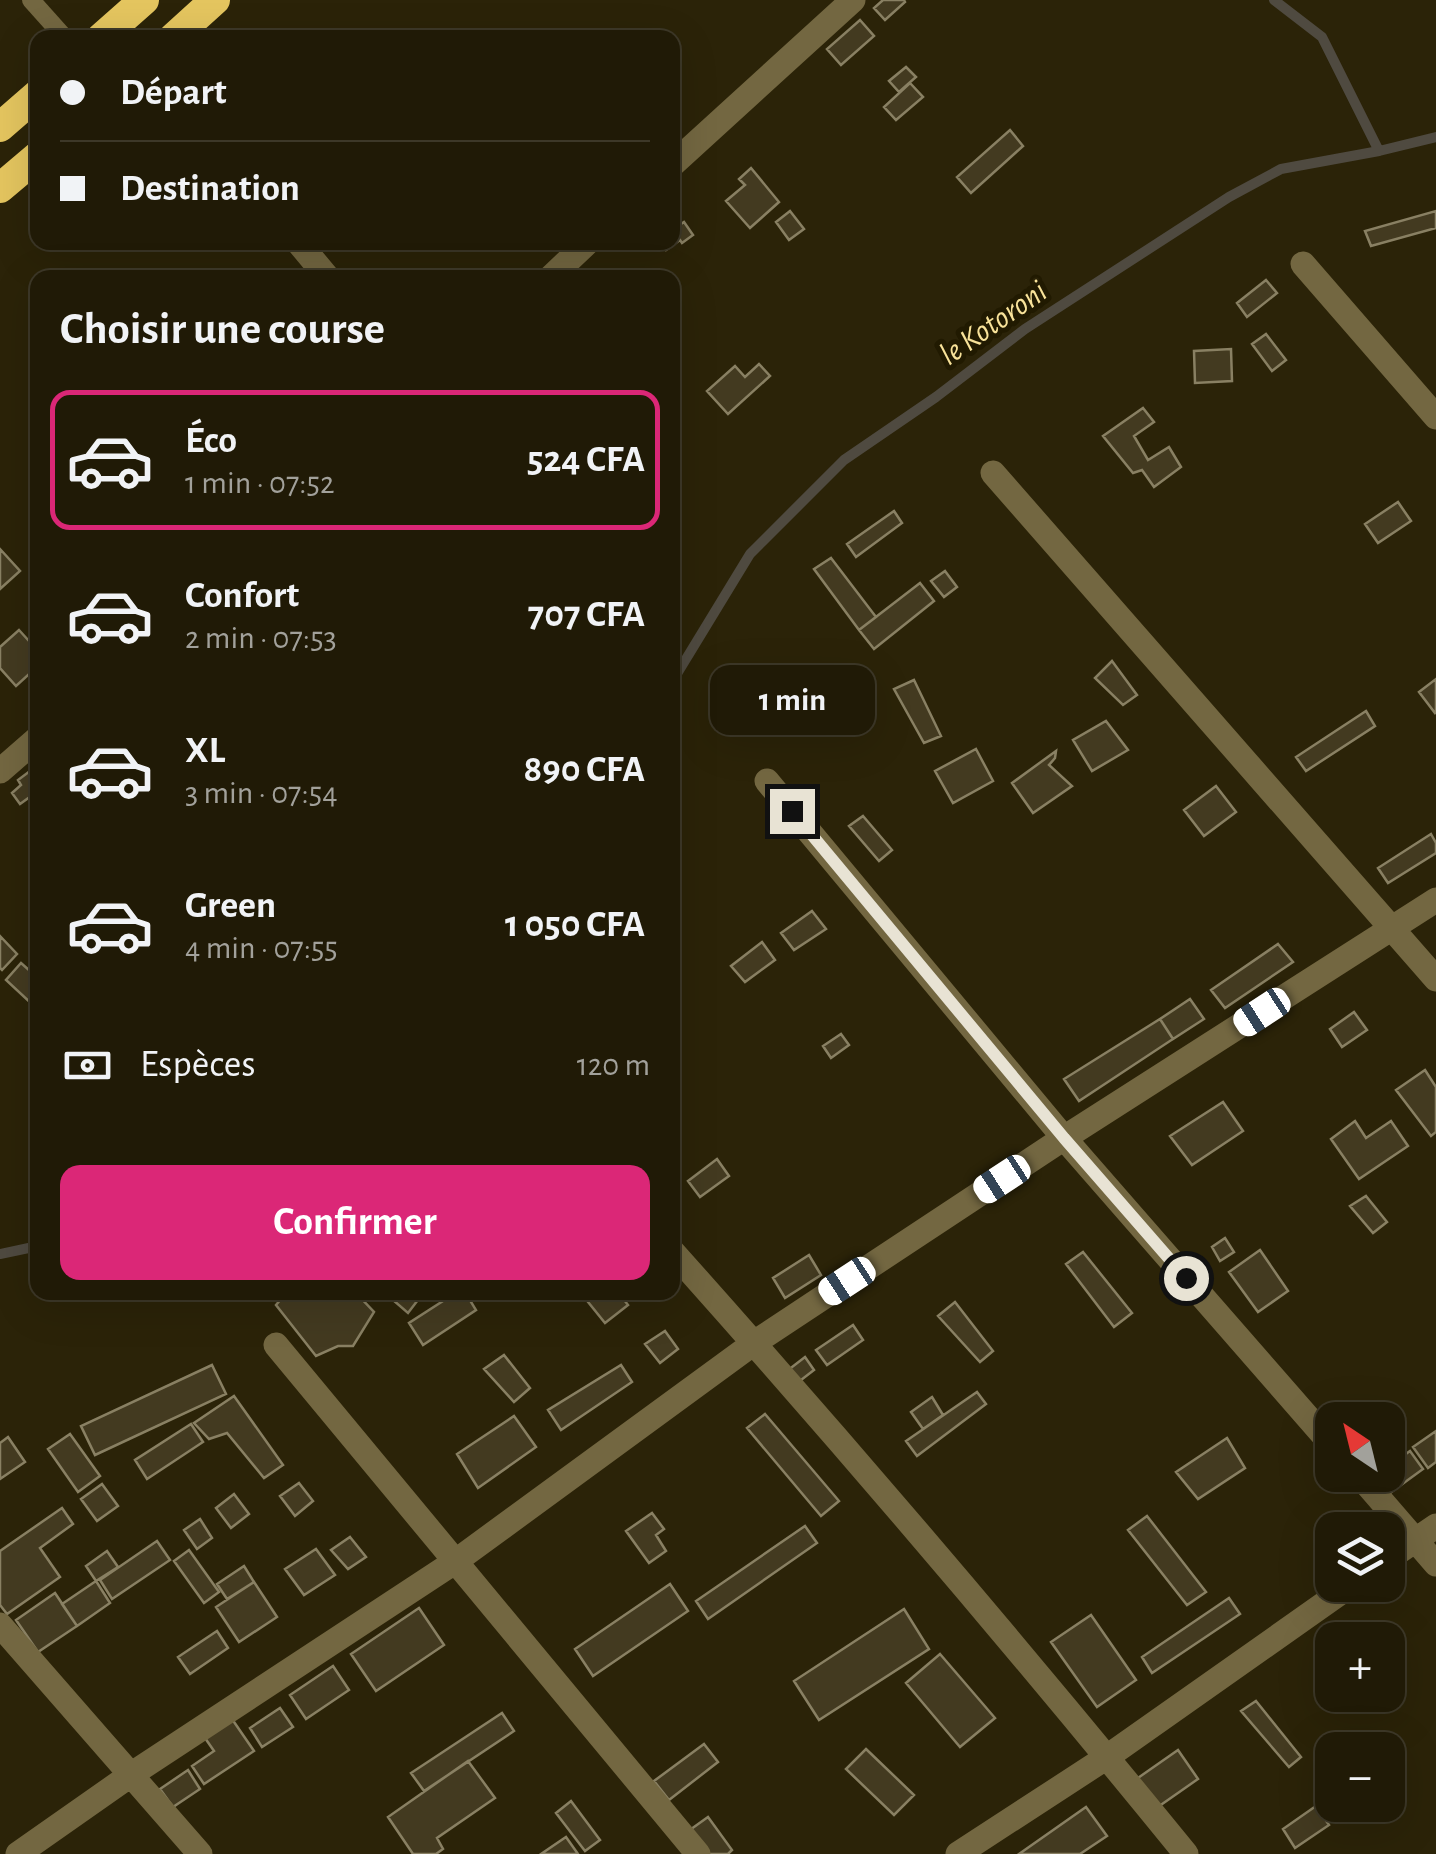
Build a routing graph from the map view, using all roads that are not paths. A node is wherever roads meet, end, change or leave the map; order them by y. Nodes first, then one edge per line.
1 (30, 0) edge
2 (144, 0) edge
3 (214, 0) edge
4 (852, 0) edge
5 (58, 30) edge
6 (116, 30) edge
7 (181, 30) edge
8 (30, 101) edge
9 (0, 127) edge
10 (680, 158) edge
11 (30, 163) edge
12 (0, 188) edge
13 (305, 250) edge
14 (580, 250) edge
15 (1303, 264) dead end
16 (321, 270) edge
17 (558, 270) edge
18 (1436, 418) edge
19 (992, 473) dead end
20 (30, 745) edge
21 (0, 771) edge
22 (767, 781) dead end
23 (1436, 900) edge
24 (1394, 928) junction
25 (1436, 979) edge
26 (1064, 1138) junction
27 (680, 1260) edge
28 (754, 1342) junction
29 (276, 1346) dead end
30 (1315, 1426) edge
31 (1378, 1492) edge
32 (1426, 1533) edge
33 (1405, 1547) edge
34 (456, 1561) junction
35 (1436, 1564) edge
36 (1327, 1602) edge
37 (0, 1626) edge
38 (1107, 1757) junction
39 (132, 1774) junction
40 (18, 1854) edge
41 (200, 1854) edge
42 (698, 1854) edge
43 (958, 1854) edge
44 (1186, 1854) edge

1 - 5 lane
2 - 6 highway
3 - 7 highway
4 - 10 street
8 - 9 highway
11 - 12 highway
13 - 16 street
14 - 17 street
15 - 18 street
19 - 24 street
20 - 21 street
22 - 26 street
23 - 24 street
24 - 25 street
24 - 26 street
26 - 28 street
26 - 30 street
27 - 28 street
28 - 34 street
28 - 38 street
29 - 34 street
31 - 32 street
32 - 33 street
32 - 35 street
34 - 39 street
34 - 42 street
36 - 38 street
37 - 39 street
38 - 43 street
38 - 44 street
39 - 40 street
39 - 41 street

